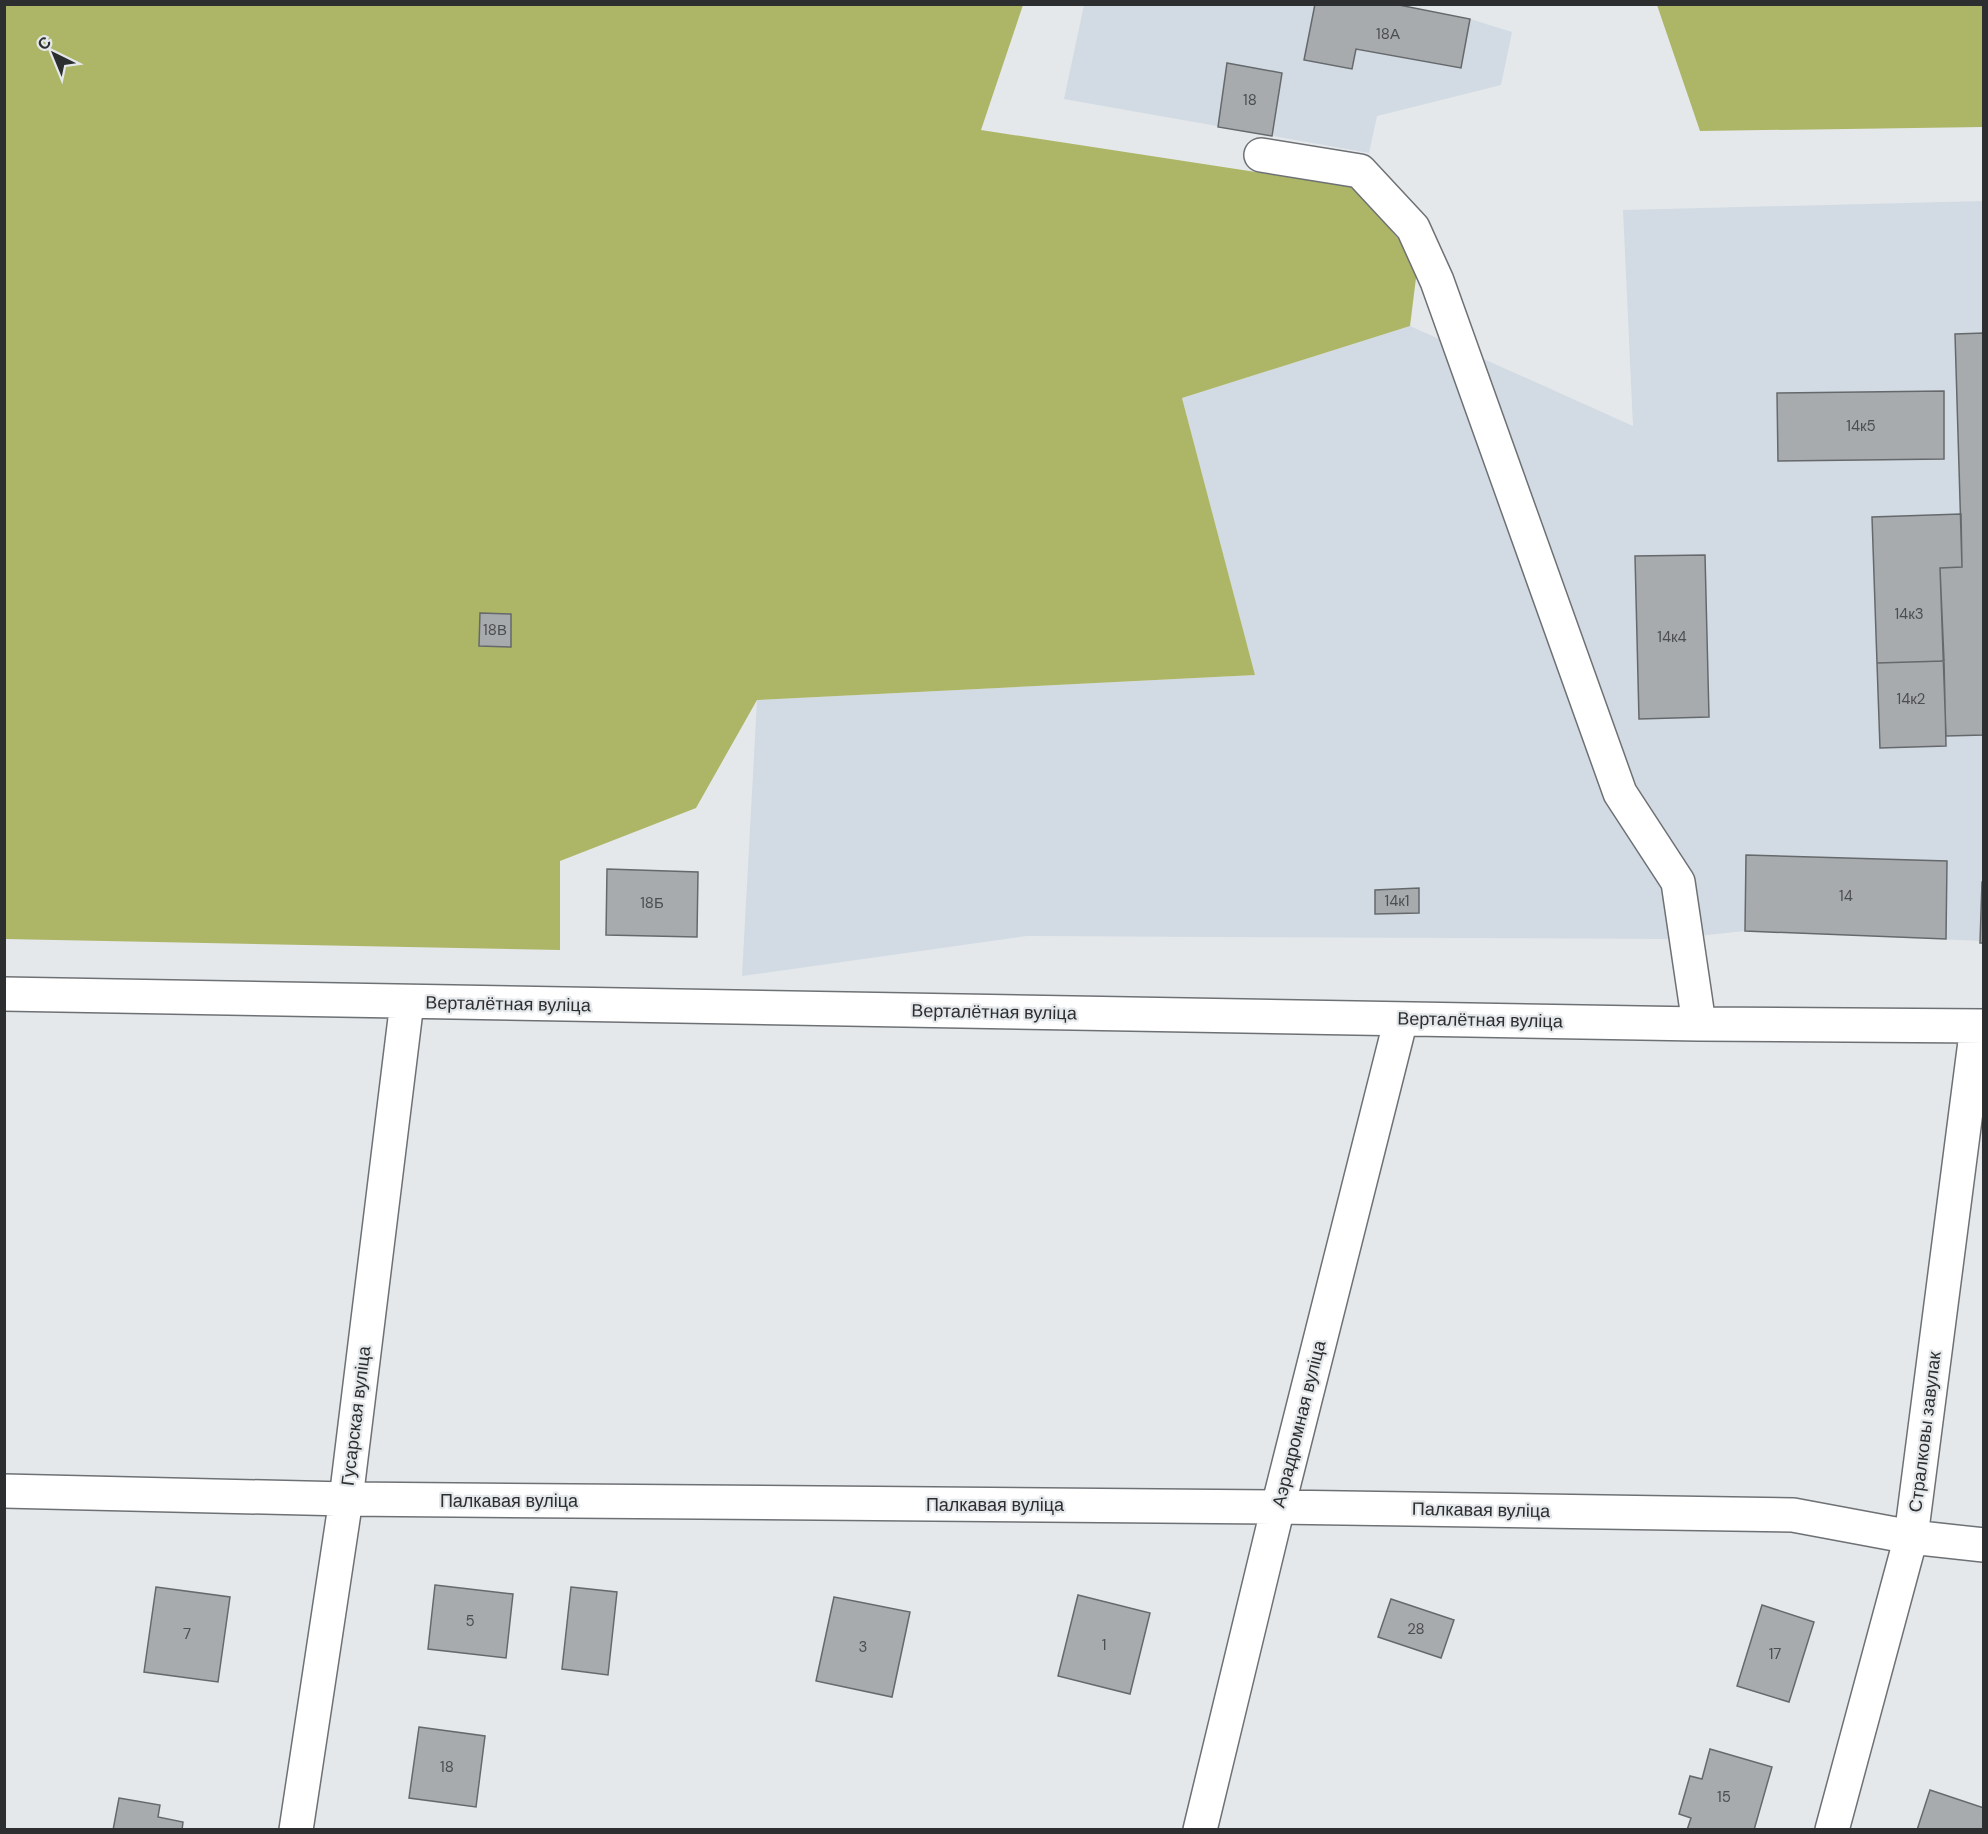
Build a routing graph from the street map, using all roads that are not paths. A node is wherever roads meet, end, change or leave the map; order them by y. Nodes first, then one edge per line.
1 (1261, 155) dead end
2 (4, 994) edge
3 (407, 1002) junction
4 (1401, 1019) junction
5 (1699, 1024) junction
6 (1980, 1026) edge
7 (4, 1491) edge
8 (346, 1499) junction
9 (1278, 1507) junction
10 (1911, 1538) junction
11 (1983, 1545) edge
12 (296, 1830) edge
13 (1200, 1830) edge
14 (1832, 1830) edge

1 - 5 street
2 - 3 street, Верталётная вуліца
3 - 4 street, Верталётная вуліца
3 - 8 street, Гусарская вуліца
4 - 5 street, Верталётная вуліца
4 - 9 street, Аэрадромная вуліца
5 - 6 street, Верталётная вуліца
6 - 10 street, Стралковы завулак
7 - 8 street, Палкавая вуліца
8 - 9 street, Палкавая вуліца
8 - 12 street, Гусарская вуліца
9 - 10 street, Палкавая вуліца
9 - 13 street, Аэрадромная вуліца
10 - 11 street, Палкавая вуліца
10 - 14 street, Стралковы завулак

